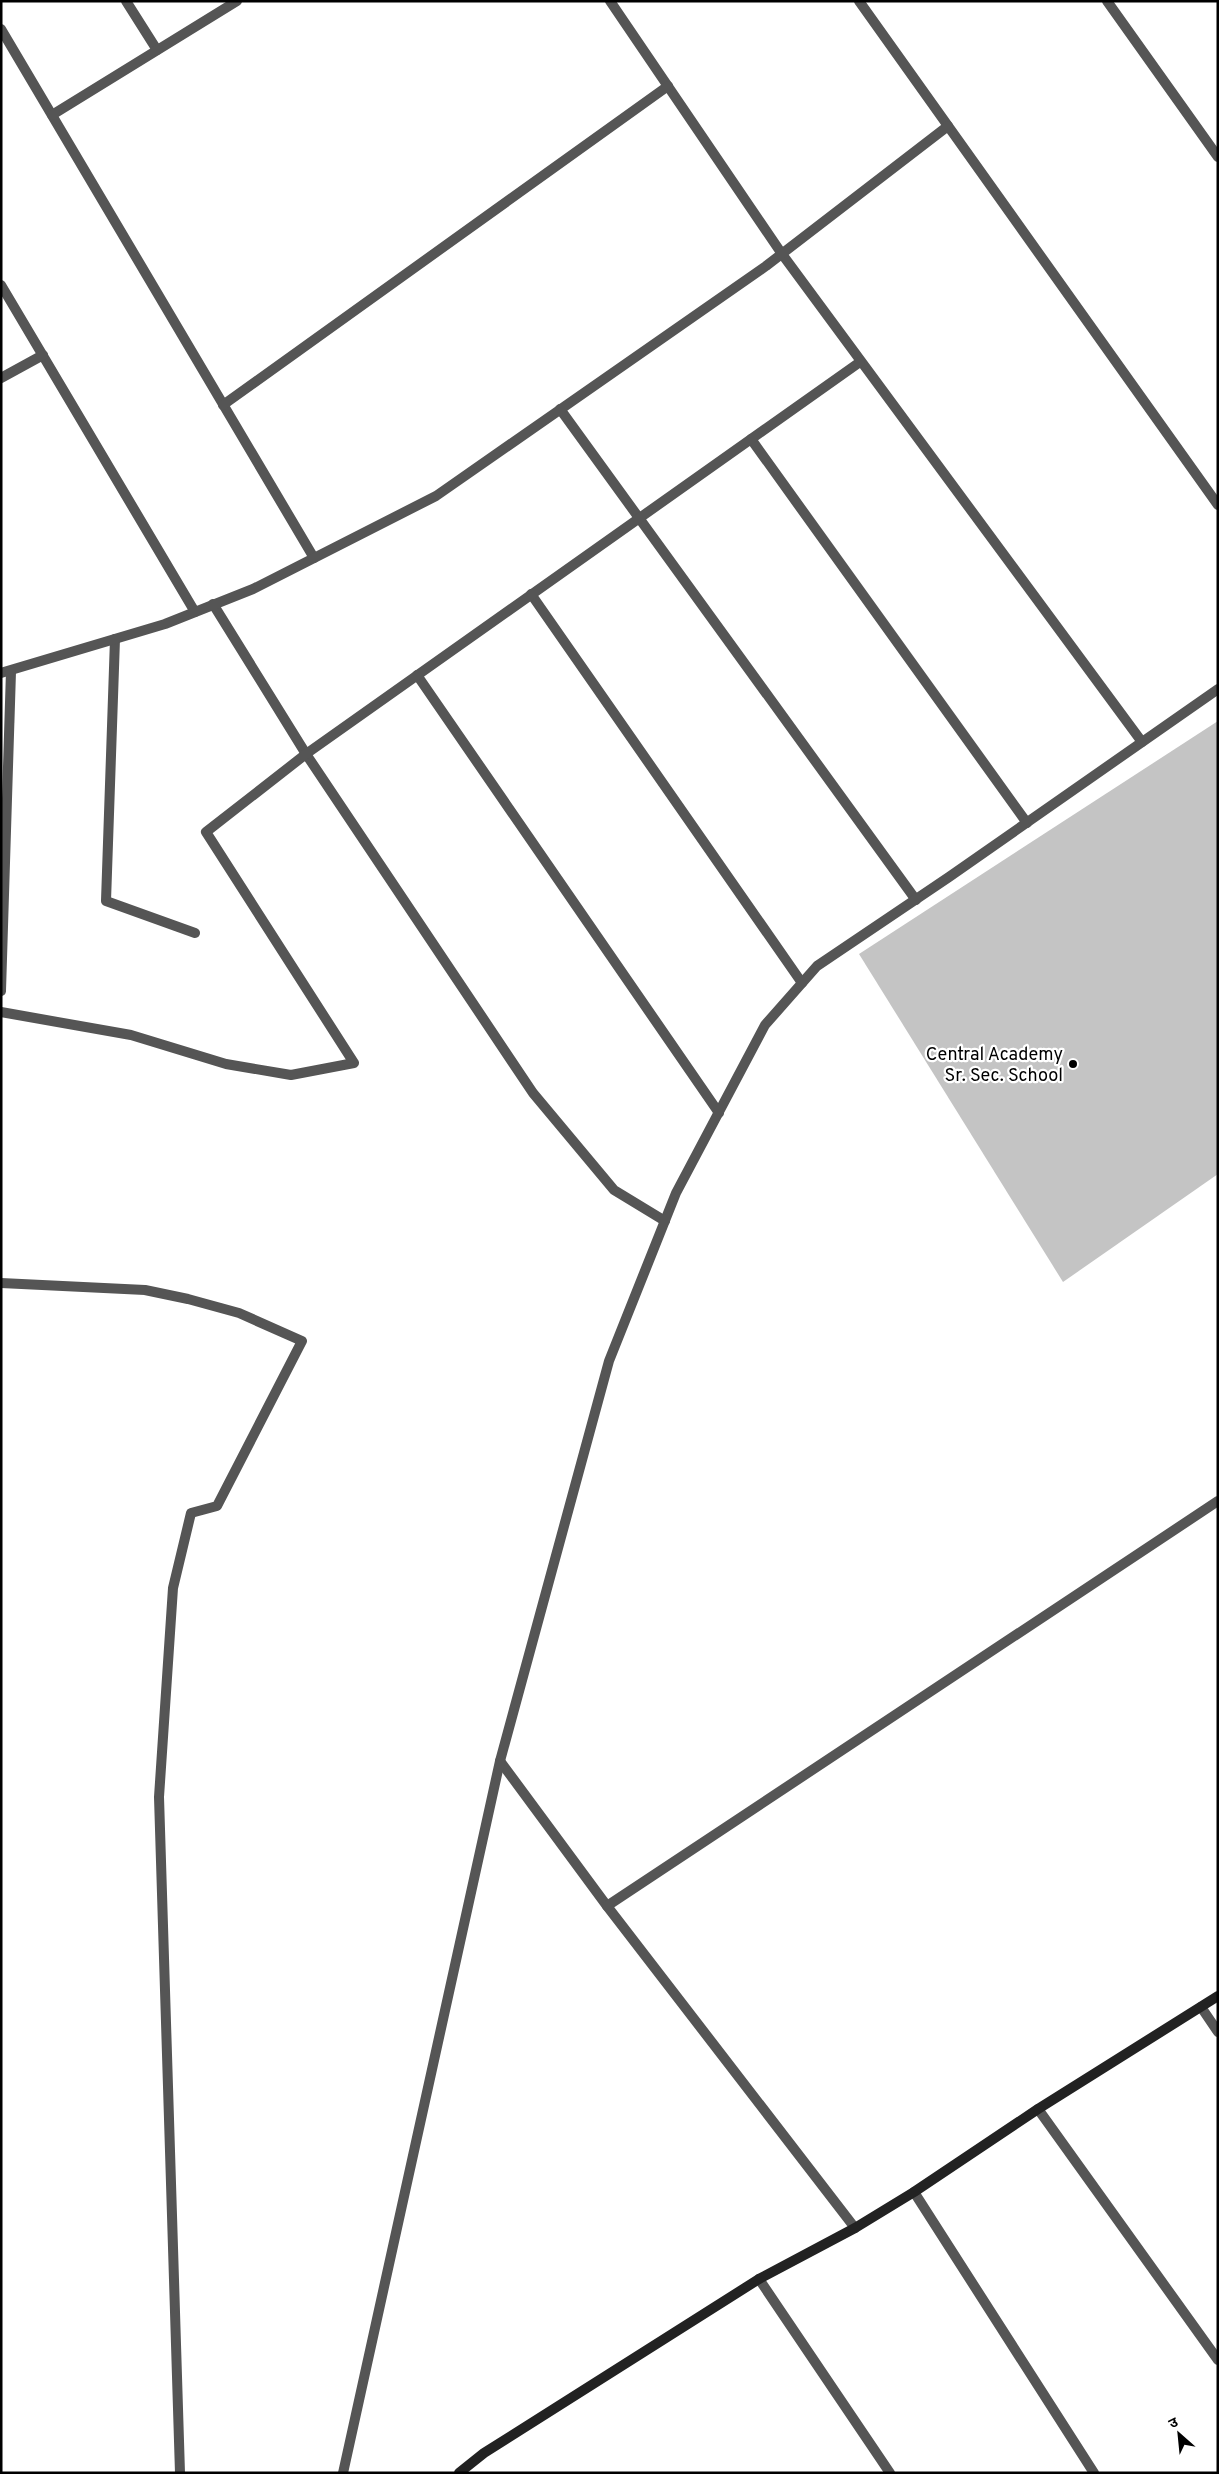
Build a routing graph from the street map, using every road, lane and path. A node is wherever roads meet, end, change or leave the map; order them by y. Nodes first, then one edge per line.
1 (126, 1) edge
2 (237, 1) edge
3 (610, 1) edge
4 (859, 1) edge
5 (1107, 1) edge
6 (1, 29) edge
7 (157, 50) junction
8 (668, 86) junction
9 (52, 115) junction
10 (948, 126) junction
11 (1218, 157) edge
12 (782, 254) junction
13 (1, 285) edge
14 (43, 355) junction
15 (860, 362) junction
16 (1, 378) edge
17 (223, 405) junction
18 (560, 409) junction
19 (751, 439) junction
20 (1218, 505) edge
21 (640, 518) junction
22 (314, 558) junction
23 (531, 594) junction
24 (213, 604) junction
25 (195, 612) junction
26 (115, 639) junction
27 (6, 672) edge
28 (417, 675) junction
29 (1218, 689) edge
30 (1142, 742) junction
31 (306, 754) junction
32 (1027, 823) junction
33 (916, 900) junction
34 (195, 933) dead end
35 (802, 983) junction
36 (1, 991) edge
37 (1, 1012) edge
38 (719, 1113) junction
39 (665, 1221) junction
40 (1, 1283) edge
41 (1218, 1501) edge
42 (500, 1761) junction
43 (607, 1906) junction
44 (1218, 1996) edge
45 (1201, 2007) junction
46 (1218, 2032) edge
47 (1038, 2109) junction
48 (914, 2192) junction
49 (856, 2228) junction
50 (759, 2279) junction
51 (1218, 2360) edge
52 (180, 2473) edge
53 (343, 2473) edge
54 (459, 2473) edge
55 (890, 2473) edge
56 (1094, 2473) edge

1 - 7 street
2 - 7 street
3 - 8 street
4 - 10 street
5 - 11 street
6 - 9 street
7 - 9 street
8 - 12 street
8 - 17 street
9 - 17 street
10 - 12 street
10 - 20 street
12 - 15 street
12 - 18 street
13 - 14 street
14 - 16 street
14 - 25 street
15 - 19 street
15 - 30 street
17 - 22 street
18 - 21 street
18 - 22 street
19 - 21 street
19 - 32 street
21 - 23 street
21 - 33 street
22 - 24 street
23 - 28 street
23 - 35 street
24 - 25 street
24 - 31 street
25 - 26 street
26 - 27 street
26 - 34 street
27 - 36 street
28 - 31 street
28 - 38 street
29 - 30 street
30 - 32 street
31 - 37 street
31 - 39 street
32 - 33 street
33 - 35 street
35 - 38 street
38 - 39 street
39 - 42 street
40 - 52 street
41 - 43 street
42 - 43 street
42 - 53 street
43 - 49 street
44 - 45 street
45 - 46 street
45 - 47 street
47 - 48 street
47 - 51 street
48 - 49 street
48 - 56 street
49 - 50 street
50 - 54 street
50 - 55 street

